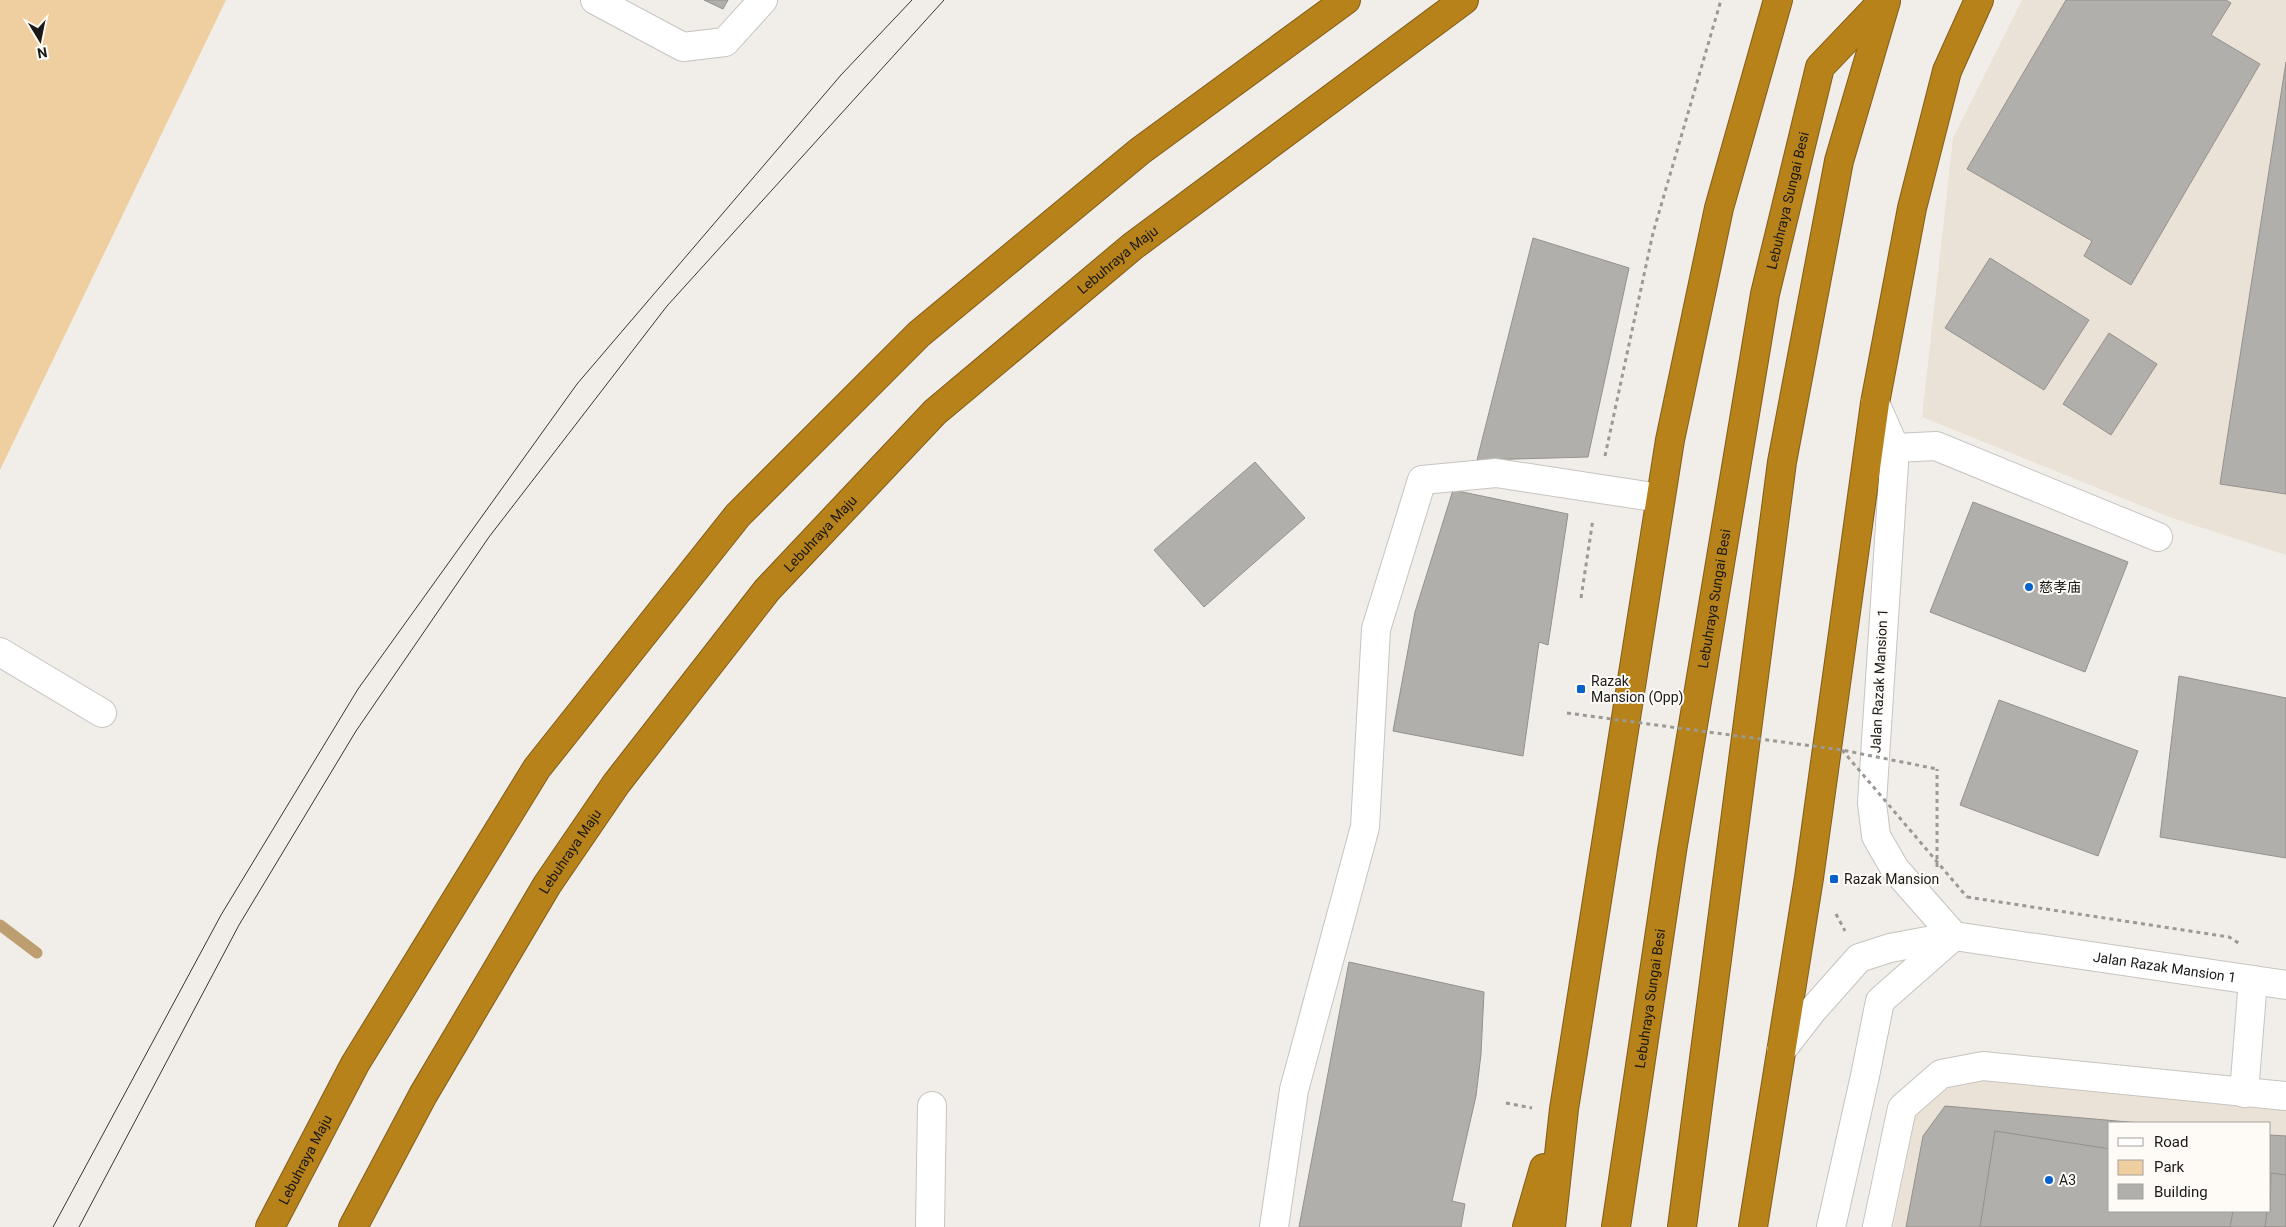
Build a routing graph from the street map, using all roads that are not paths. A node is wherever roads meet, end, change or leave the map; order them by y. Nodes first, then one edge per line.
1 (595, 0) edge
2 (763, 0) edge
3 (1346, 0) edge
4 (1464, 0) edge
5 (1778, 0) edge
6 (1885, 0) edge
7 (1979, 0) edge
8 (1875, 403) junction
9 (1895, 448) junction
10 (1660, 498) junction
11 (2158, 537) dead end
12 (0, 652) edge
13 (102, 713) dead end
14 (1954, 936) junction
15 (2253, 980) junction
16 (2286, 985) edge
17 (1781, 1051) junction
18 (1568, 1084) junction
19 (2244, 1093) junction
20 (2286, 1096) edge
21 (932, 1106) dead end
22 (270, 1227) edge
23 (353, 1227) edge
24 (930, 1227) edge
25 (1274, 1227) edge
26 (1527, 1227) edge
27 (1551, 1227) edge
28 (1616, 1227) edge
29 (1682, 1227) edge
30 (1752, 1227) edge
31 (1830, 1227) edge
32 (1877, 1227) edge

1 - 2 street
3 - 22 highway, Lebuhraya Maju
4 - 23 highway, Lebuhraya Maju
5 - 10 highway
6 - 28 highway, Lebuhraya Sungai Besi
6 - 29 highway
7 - 8 highway
8 - 9 street, Jalan Razak Mansion 1
8 - 17 highway
9 - 11 street
9 - 14 street, Jalan Razak Mansion 1
10 - 18 highway
10 - 25 street
12 - 13 street
14 - 15 street, Jalan Razak Mansion 1
14 - 17 street, Jalan Razak Mansion 1
14 - 31 street
15 - 16 street, Jalan Razak Mansion 1
15 - 19 street
17 - 30 highway
18 - 26 highway
18 - 27 highway
19 - 20 street
19 - 32 street
21 - 24 street

